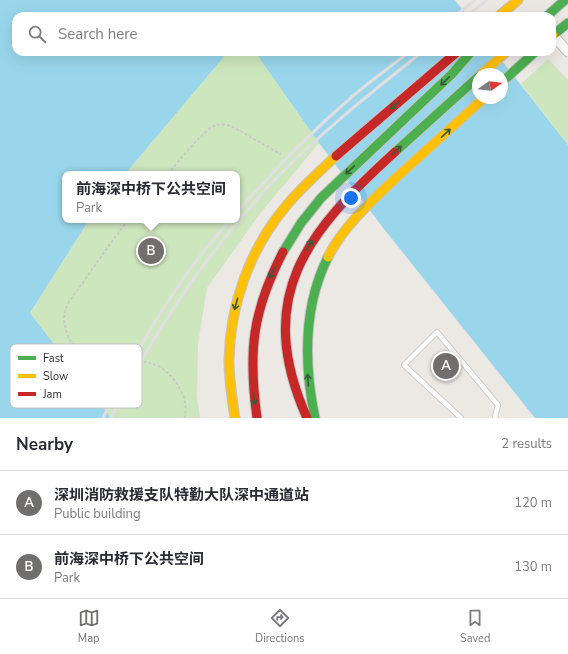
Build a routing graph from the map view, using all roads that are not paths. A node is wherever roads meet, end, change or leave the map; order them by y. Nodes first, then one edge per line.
1 (518, 0) edge
2 (565, 0) edge
3 (496, 5) dead end
4 (493, 12) edge
5 (504, 12) edge
6 (552, 12) edge
7 (568, 23) edge
8 (556, 33) edge
9 (556, 40) edge
10 (568, 52) edge
11 (452, 56) edge
12 (468, 56) edge
13 (502, 56) edge
14 (530, 56) edge
15 (489, 68) edge
16 (508, 76) edge
17 (472, 82) edge
18 (477, 104) edge
19 (235, 418) edge
20 (257, 418) edge
21 (307, 418) edge
22 (315, 418) edge
23 (461, 418) edge
24 (496, 418) edge

1 - 5 main road
2 - 6 main road
3 - 4 main road
7 - 8 main road
9 - 10 street
11 -> 19 main road
12 -> 20 main road
13 - 15 main road
14 - 16 main road
21 -> 17 main road
22 -> 18 main road
23 - 24 lane

